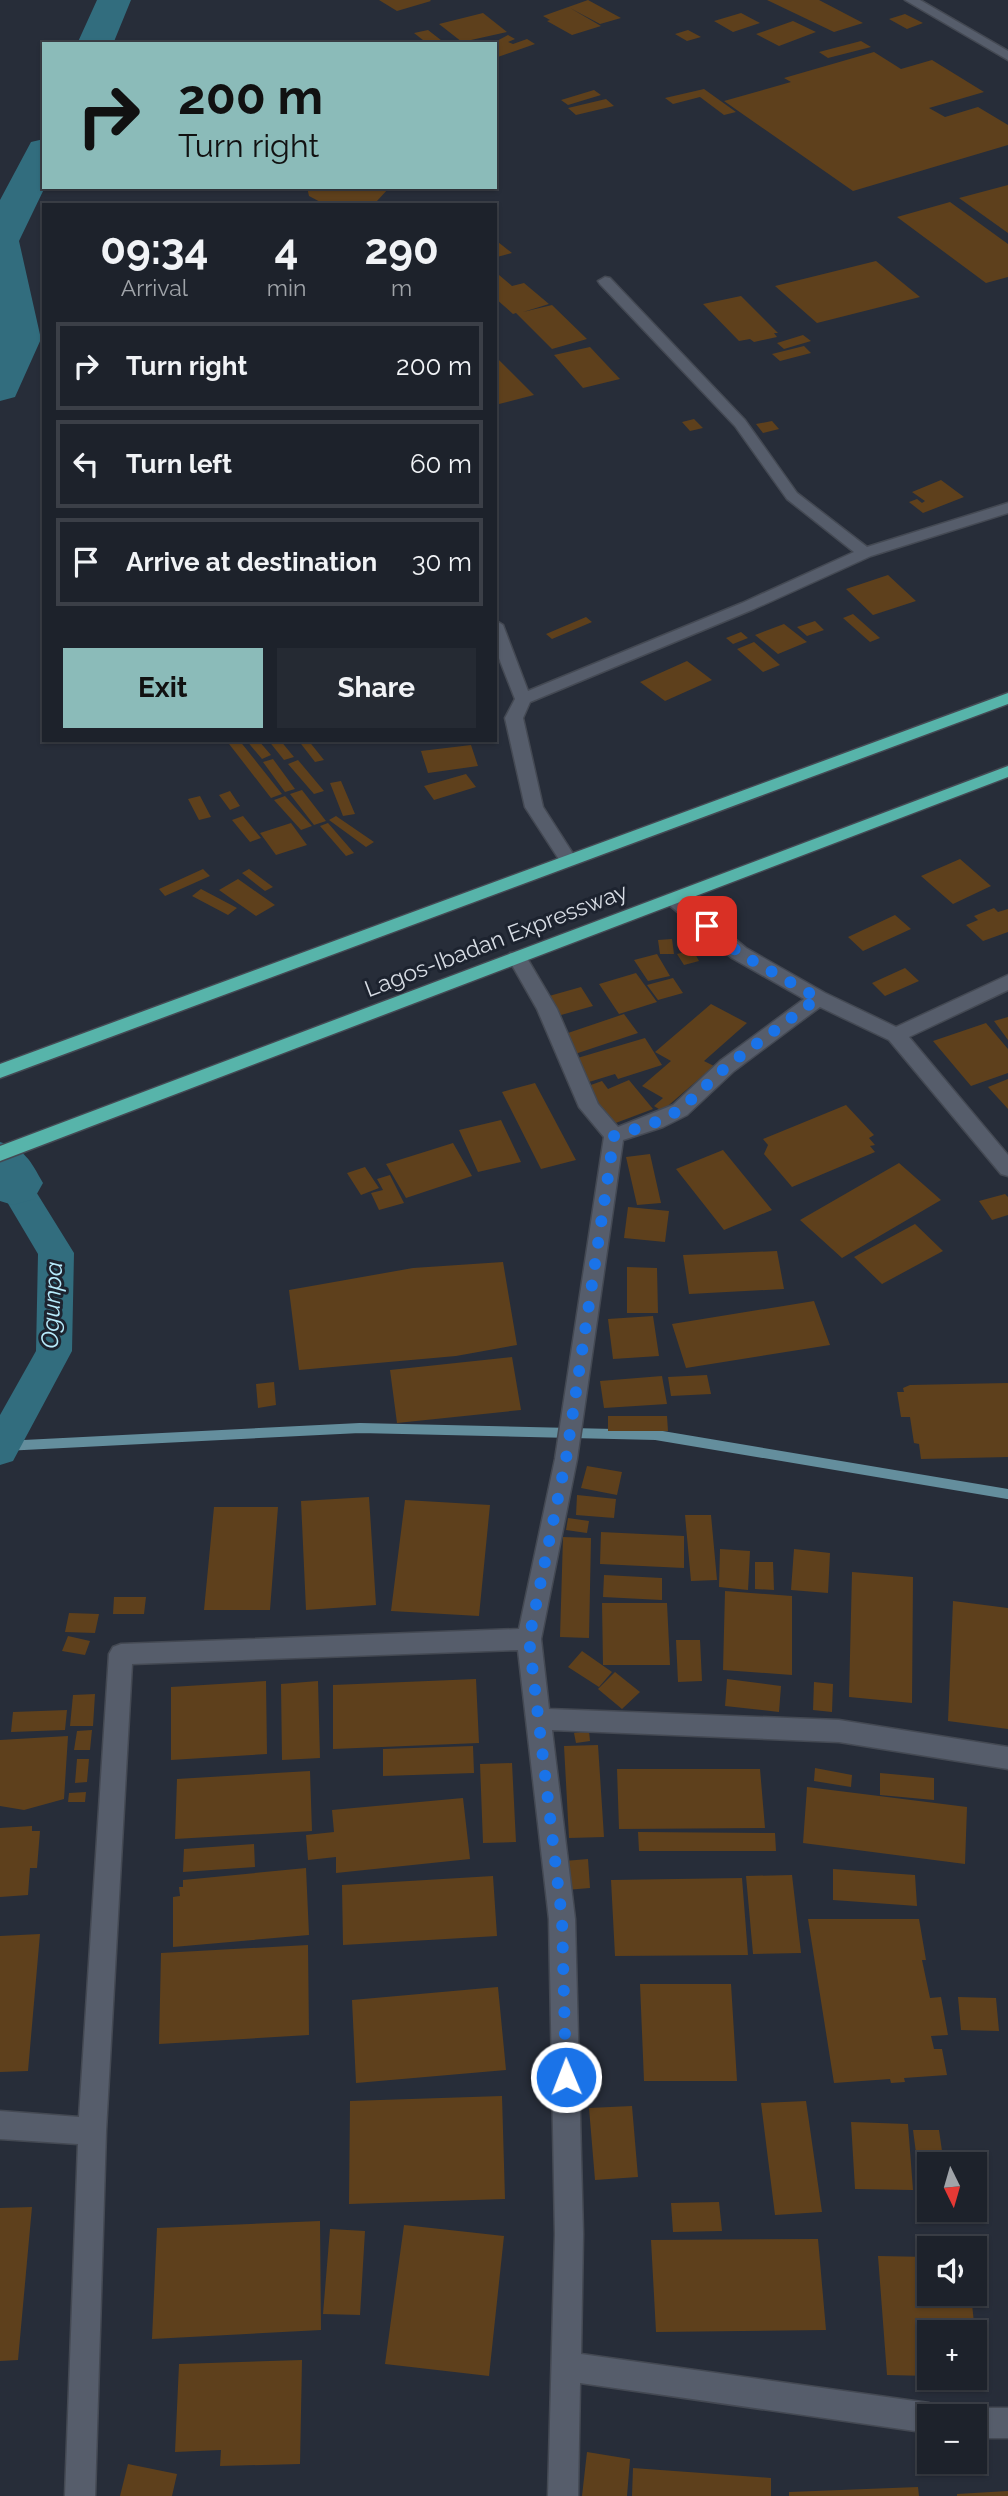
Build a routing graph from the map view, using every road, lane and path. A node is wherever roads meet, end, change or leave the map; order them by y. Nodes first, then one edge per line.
1 (911, 0) edge
2 (1008, 56) edge
3 (605, 281) dead end
4 (1008, 509) edge
5 (865, 553) junction
6 (497, 630) edge
7 (1008, 698) edge
8 (523, 699) junction
9 (1008, 771) edge
10 (568, 860) junction
11 (674, 899) junction
12 (517, 958) junction
13 (1008, 982) edge
14 (818, 998) junction
15 (896, 1035) junction
16 (0, 1071) edge
17 (614, 1136) junction
18 (0, 1154) edge
19 (1008, 1169) edge
20 (529, 1639) junction
21 (540, 1719) junction
22 (1008, 1758) edge
23 (0, 2125) edge
24 (93, 2131) junction
25 (565, 2366) junction
26 (917, 2416) edge
27 (987, 2423) edge
28 (1008, 2423) edge
29 (80, 2496) edge
30 (563, 2496) edge

1 - 2 street
3 - 5 street
4 - 5 street
5 - 8 street
6 - 8 street
7 - 10 highway
8 - 10 street
9 - 11 highway, Lagos-Ibadan Expressway
10 - 16 highway
11 - 12 highway, Lagos-Ibadan Expressway
11 - 14 street
12 - 17 street
12 - 18 highway, Lagos-Ibadan Expressway
13 - 15 street
14 - 15 street
14 - 17 street
15 - 19 street
17 - 20 street
20 - 21 street
20 - 24 street
21 - 22 street
21 - 25 street
23 - 24 street
24 - 29 street
25 - 26 street
25 - 30 street
27 - 28 street

